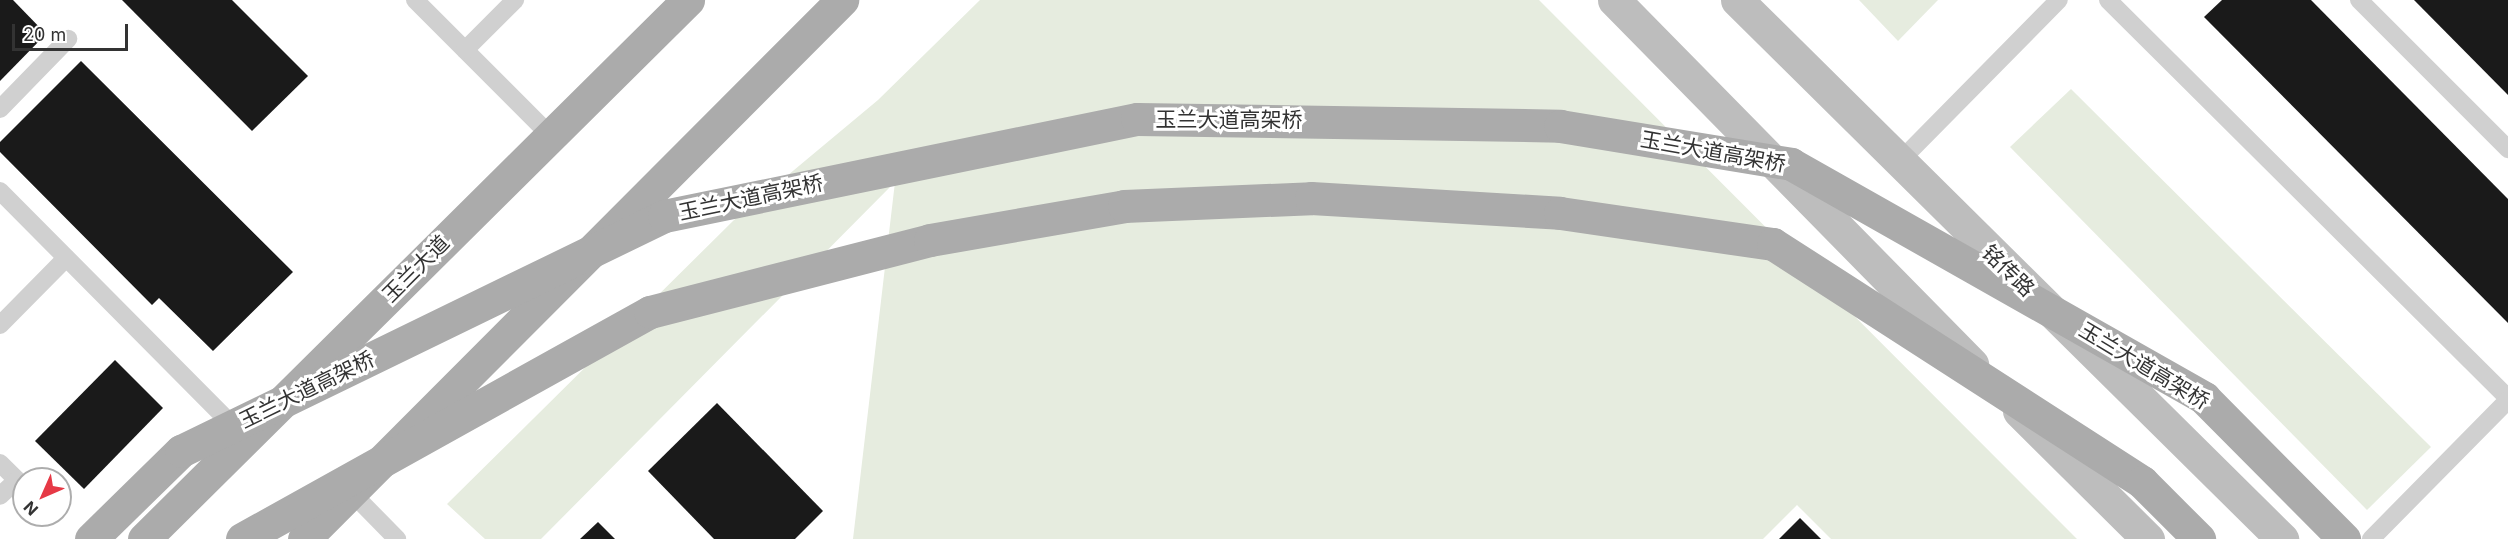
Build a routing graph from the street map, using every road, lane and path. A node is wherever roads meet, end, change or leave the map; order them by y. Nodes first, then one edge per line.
1 (416, 0) edge
2 (515, 0) edge
3 (688, 0) edge
4 (842, 0) edge
5 (1614, 0) edge
6 (1737, 0) edge
7 (2060, 0) edge
8 (2108, 0) edge
9 (2359, 0) edge
10 (68, 39) dead end
11 (465, 50) junction
12 (0, 109) edge
13 (551, 136) junction
14 (2508, 150) edge
15 (1898, 163) junction
16 (0, 191) edge
17 (66, 258) junction
18 (0, 325) edge
19 (2508, 399) edge
20 (245, 438) junction
21 (0, 463) edge
22 (351, 492) junction
23 (0, 496) edge
24 (91, 539) edge
25 (144, 539) edge
26 (242, 539) edge
27 (304, 539) edge
28 (397, 539) edge
29 (2148, 539) edge
30 (2199, 539) edge
31 (2282, 539) edge
32 (2344, 539) edge
33 (2370, 539) edge

1 - 11 lane
2 - 11 lane
3 - 13 main road, 玉兰大道
4 - 22 main road
5 - 29 main road
6 - 15 main road, 铭传路
7 - 15 lane
8 - 19 lane
9 - 14 lane
10 - 12 lane
11 - 13 lane
13 - 20 main road, 玉兰大道
15 - 31 main road, 铭传路
16 - 17 lane
17 - 18 lane
17 - 20 lane
19 - 33 lane
20 - 25 main road, 玉兰大道
21 - 23 lane
22 - 27 main road
22 - 28 lane
24 - 32 main road, 玉兰大道高架桥, bridge
26 - 30 main road, bridge

